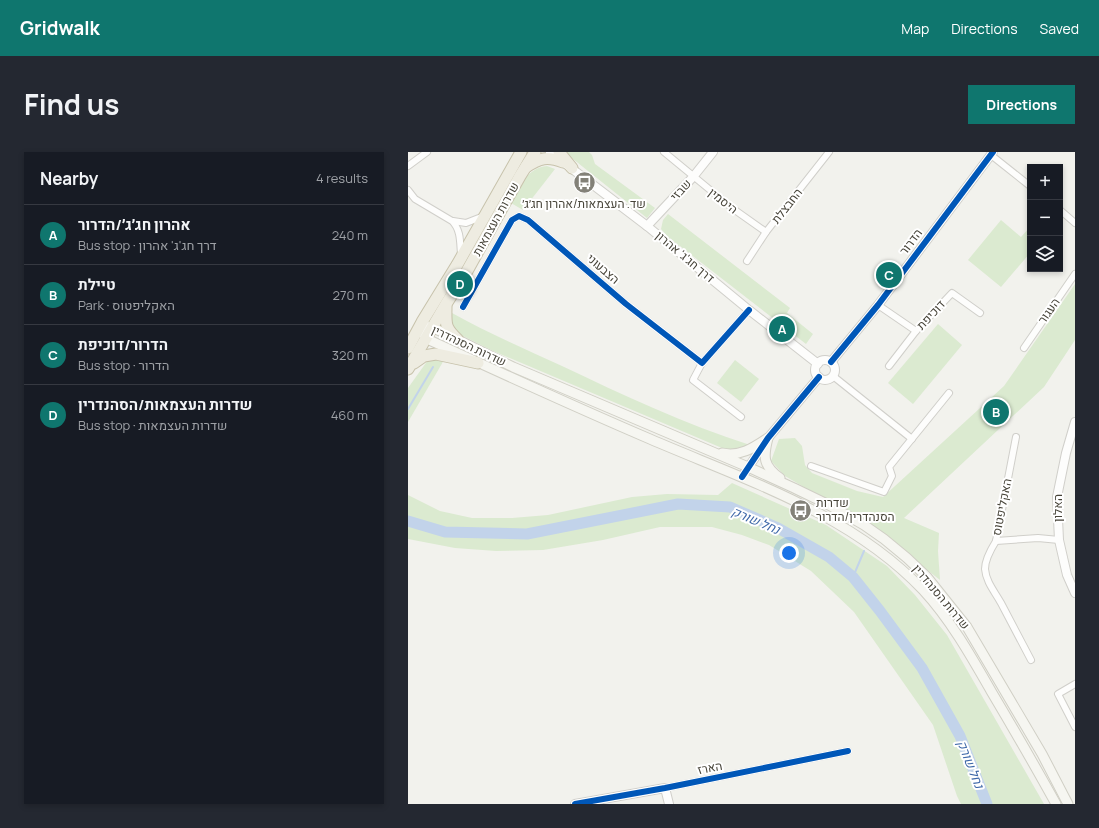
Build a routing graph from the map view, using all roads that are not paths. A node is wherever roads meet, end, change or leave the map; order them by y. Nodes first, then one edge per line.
1 (427, 152) edge
2 (514, 152) edge
3 (521, 152) edge
4 (534, 152) edge
5 (550, 152) edge
6 (664, 152) edge
7 (713, 152) edge
8 (829, 152) edge
9 (992, 154) edge
10 (565, 161) edge
11 (408, 166) edge
12 (524, 169) junction
13 (507, 175) junction
14 (693, 177) junction
15 (1027, 183) edge
16 (408, 190) edge
17 (1063, 213) edge
18 (485, 215) junction
19 (452, 221) junction
20 (1075, 223) edge
21 (647, 226) junction
22 (766, 232) junction
23 (461, 258) junction
24 (747, 261) dead end
25 (1075, 274) edge
26 (446, 304) junction
27 (878, 304) junction
28 (463, 307) dead end
29 (749, 310) junction
30 (980, 314) dead end
31 (420, 326) junction
32 (432, 327) junction
33 (916, 331) junction
34 (426, 339) junction
35 (458, 340) junction
36 (408, 348) edge
37 (1024, 348) dead end
38 (478, 362) junction
39 (831, 362) junction
40 (702, 363) junction
41 (818, 364) junction
42 (889, 366) dead end
43 (409, 367) edge
44 (833, 376) junction
45 (818, 377) junction
46 (949, 393) dead end
47 (741, 417) dead end
48 (1075, 422) edge
49 (1016, 437) dead end
50 (768, 438) junction
51 (912, 439) junction
52 (703, 448) junction
53 (811, 466) dead end
54 (748, 467) junction
55 (742, 477) junction
56 (794, 488) junction
57 (1059, 540) junction
58 (996, 541) junction
59 (1075, 593) edge
60 (1032, 660) dead end
61 (1075, 684) edge
62 (1075, 727) edge
63 (848, 751) dead end
64 (665, 788) junction
65 (575, 804) edge
66 (669, 804) edge
67 (1056, 804) edge
68 (1068, 804) edge

1 - 11 street
2 - 13 highway
3 - 13 highway, שדרות העצמאות
4 - 12 highway, שדרות העצמאות
5 - 10 street, דרך חג'ג' אהרון
6 - 14 street, היסמין
7 - 14 street, שבזי
8 - 22 street, החבצלת
9 - 15 street
9 - 27 street, הדרור
10 - 12 highway
10 - 21 street, דרך חג'ג' אהרון
12 - 26 highway, שדרות העצמאות
13 - 18 highway, שדרות העצמאות
14 - 21 street, שבזי
14 - 22 street, היסמין
16 - 19 street
17 - 20 street
18 - 19 street
18 - 23 highway, שדרות העצמאות
19 - 23 street
21 - 29 street, דרך חג'ג' אהרון
22 - 24 street, החבצלת
23 - 31 highway, שדרות העצמאות
25 - 37 street, העגור
26 - 32 highway, שדרות העצמאות
26 - 35 highway
27 - 33 street
27 - 39 street, הדרור
28 - 40 street, הצבעוני
29 - 40 street
29 - 41 street, דרך חג'ג' אהרון
30 - 33 street, דוכיפת
31 - 32 main road, שדרות הסנהדרין
31 - 34 main road, שדרות הסנהדרין
31 - 36 highway, שדרות העצמאות
32 - 34 highway, שדרות העצמאות
32 - 35 main road, שדרות הסנהדרין
33 - 42 street, דוכיפת
34 - 38 main road, שדרות הסנהדרין
34 - 43 highway, שדרות העצמאות
35 - 52 main road, שדרות הסנהדרין
38 - 43 highway
38 - 55 main road, שדרות הסנהדרין
39 - 41 street
39 - 44 street
40 - 47 street
41 - 45 street
44 - 45 street
44 - 51 street
45 - 50 street
46 - 51 street
48 - 57 street, האלון
49 - 58 street, האקליפטוס
50 - 52 main road
50 - 54 street
50 - 56 main road
51 - 53 street
52 - 54 main road, שדרות הסנהדרין
54 - 55 street
54 - 56 main road, שדרות הסנהדרין
55 - 67 main road, שדרות הסנהדרין
56 - 68 main road, שדרות הסנהדרין
57 - 58 street
57 - 59 street, האלון
58 - 60 street, האקליפטוס
61 - 62 street
63 - 64 street, הארז
64 - 65 street, הארז
64 - 66 street

